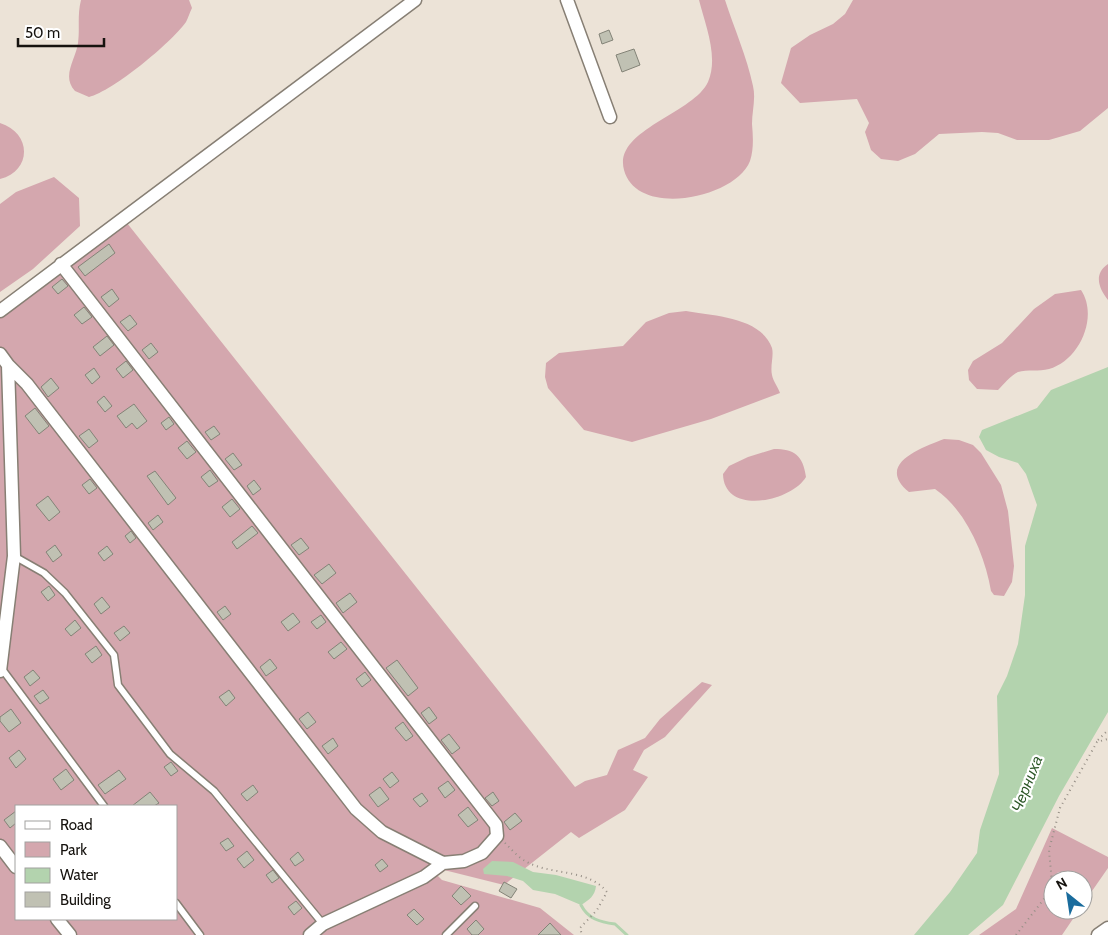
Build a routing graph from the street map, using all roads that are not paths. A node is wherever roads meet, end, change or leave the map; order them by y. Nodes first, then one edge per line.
1 (415, 0) edge
2 (567, 0) edge
3 (610, 117) dead end
4 (61, 264) junction
5 (0, 310) edge
6 (0, 354) edge
7 (8, 365) junction
8 (14, 556) junction
9 (1, 670) edge
10 (103, 805) edge
11 (0, 846) edge
12 (443, 863) junction
13 (15, 866) edge
14 (178, 906) edge
15 (475, 906) dead end
16 (59, 920) edge
17 (323, 924) junction
18 (1108, 928) edge
19 (70, 935) edge
20 (200, 935) edge
21 (310, 935) edge
22 (446, 935) edge
23 (1098, 935) edge

1 - 4 street
2 - 3 street
4 - 5 street
4 - 12 street
6 - 7 street
7 - 8 street
7 - 12 street
8 - 9 street
8 - 17 lane
9 - 10 lane
11 - 13 street
12 - 17 street
14 - 20 lane
15 - 22 lane
16 - 19 street
17 - 21 street
18 - 23 street

